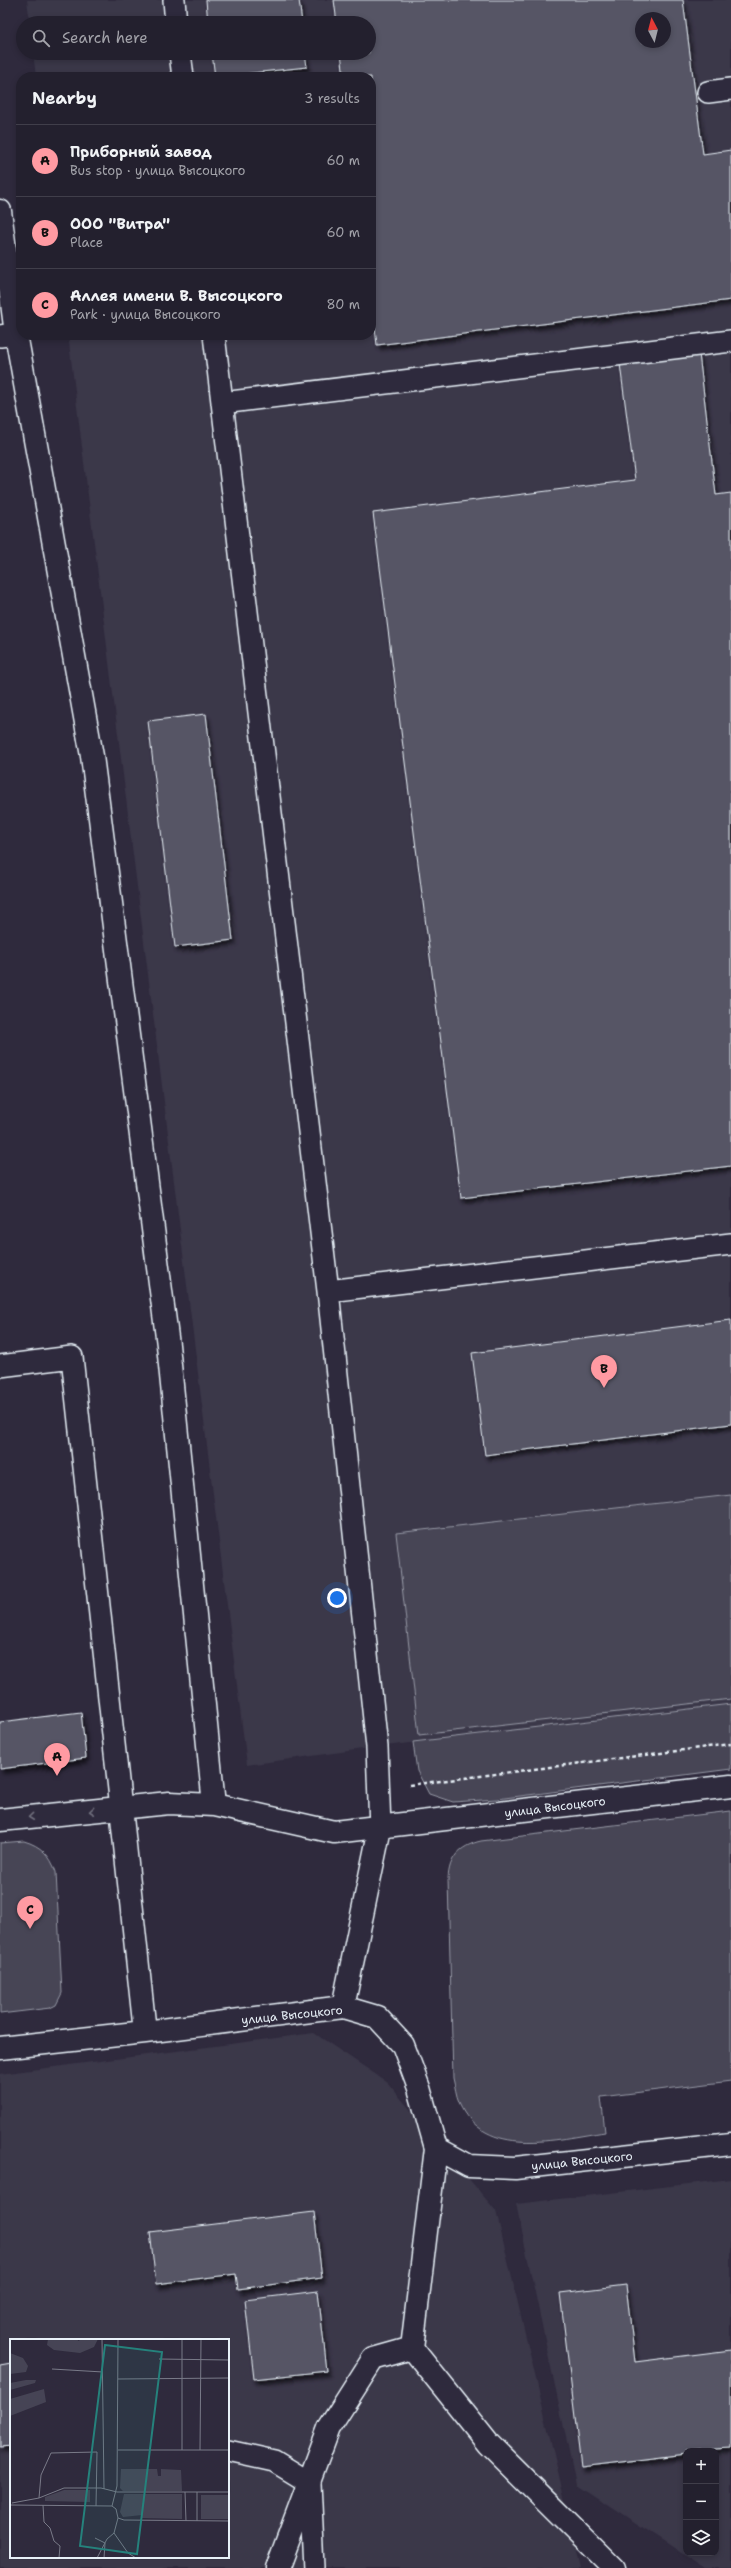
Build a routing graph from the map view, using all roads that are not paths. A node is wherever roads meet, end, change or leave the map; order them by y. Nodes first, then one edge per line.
1 (174, 0) edge
2 (175, 16) edge
3 (181, 60) edge
4 (182, 72) edge
5 (731, 89) edge
6 (708, 92) dead end
7 (0, 211) edge
8 (8, 335) edge
9 (215, 340) edge
10 (731, 341) edge
11 (222, 403) junction
12 (731, 1244) edge
13 (328, 1292) junction
14 (0, 1366) edge
15 (731, 1786) edge
16 (214, 1805) junction
17 (121, 1808) junction
18 (0, 1820) edge
19 (380, 1828) junction
20 (343, 2007) junction
21 (145, 2032) junction
22 (0, 2048) edge
23 (731, 2144) edge
24 (436, 2148) junction
25 (412, 2348) junction
26 (229, 2451) edge
27 (310, 2483) junction
28 (277, 2568) edge
29 (314, 2568) edge
30 (614, 2568) edge

1 - 2 lane
3 - 4 lane
5 - 6 lane
7 - 8 street
8 - 16 street
9 - 11 lane
10 - 11 lane
11 - 13 lane
12 - 13 lane
13 - 19 lane
14 - 17 lane
15 - 19 street, улица Высоцкого
16 - 17 street, улица Высоцкого
16 - 19 street, улица Высоцкого
17 -> 18 street
17 - 21 street
19 - 20 street
20 - 21 street, улица Высоцкого
20 - 24 street, улица Высоцкого
21 - 22 street, улица Высоцкого
23 - 24 street, улица Высоцкого
24 - 25 street
25 - 27 street
25 - 30 street
26 - 27 lane
27 - 28 street
27 - 29 lane

